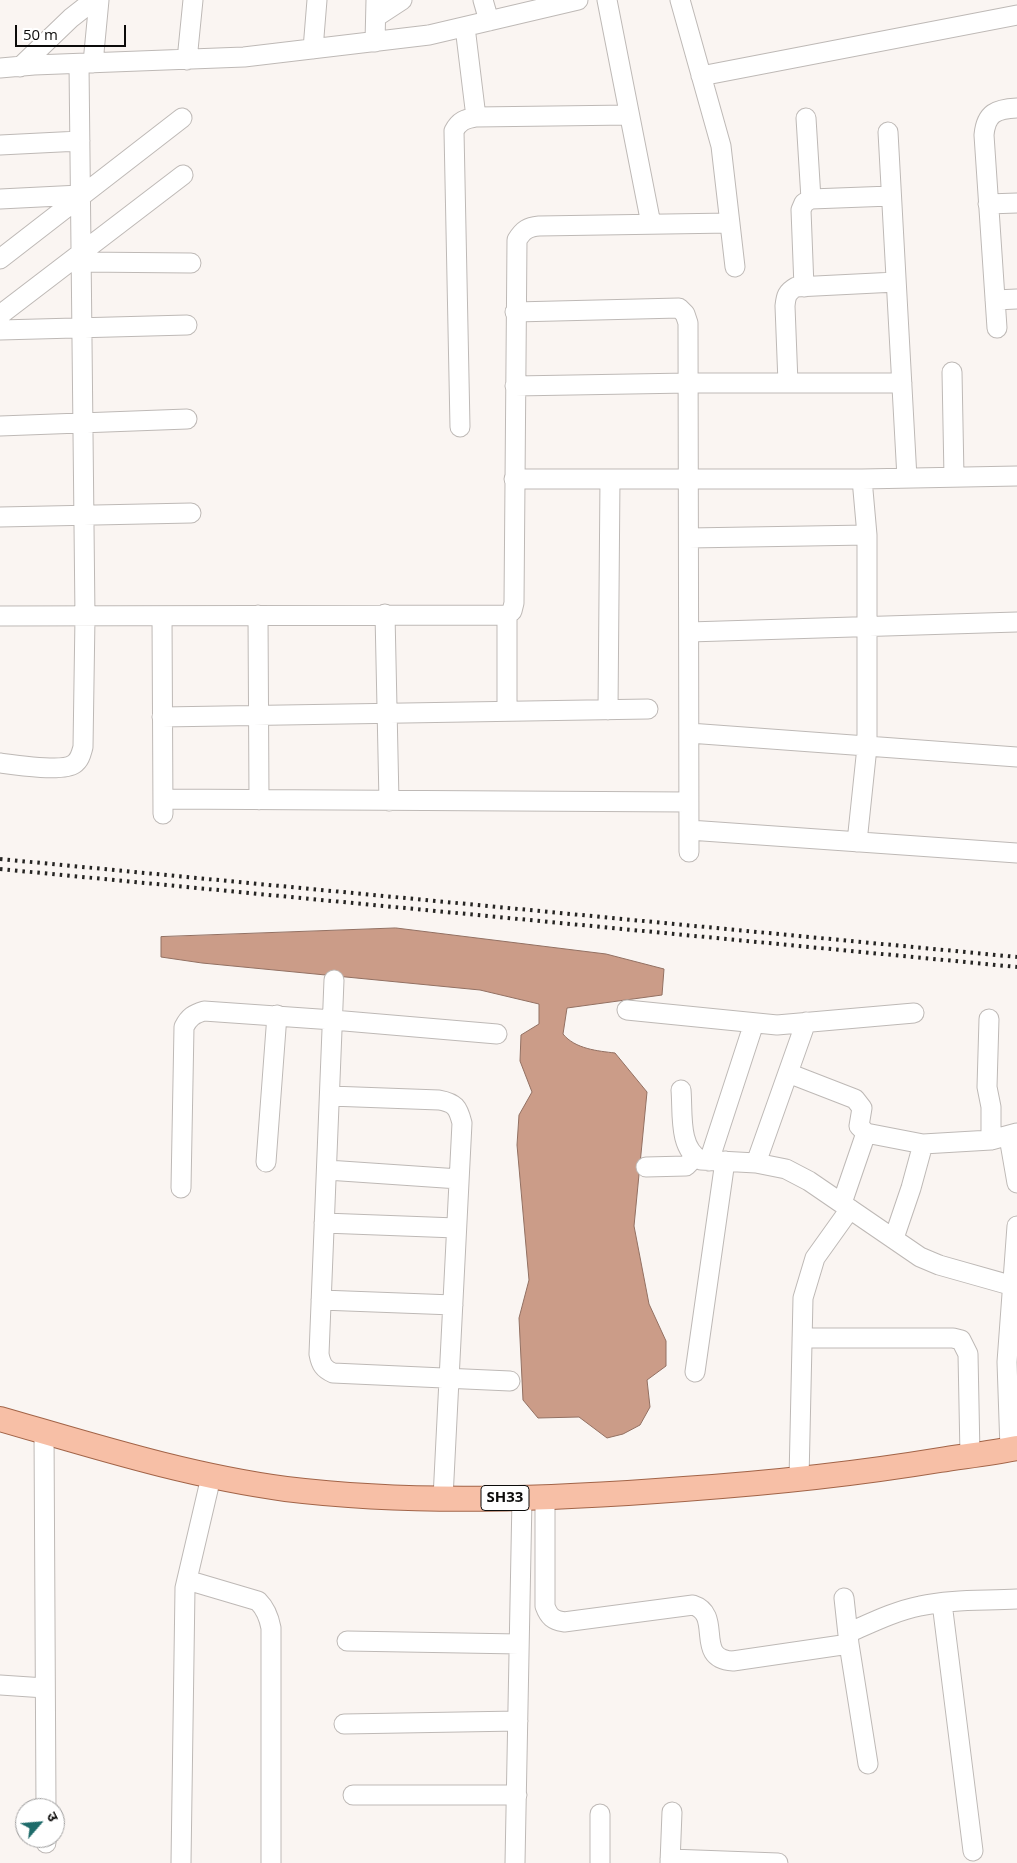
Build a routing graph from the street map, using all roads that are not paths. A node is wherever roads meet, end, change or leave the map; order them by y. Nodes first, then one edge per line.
1 (94, 0) edge
2 (99, 0) edge
3 (193, 0) edge
4 (317, 0) edge
5 (402, 0) edge
6 (483, 0) edge
7 (578, 0) edge
8 (607, 0) edge
9 (680, 0) edge
10 (376, 9) edge
11 (1017, 15) edge
12 (489, 21) junction
13 (465, 27) junction
14 (375, 42) junction
15 (313, 49) junction
16 (187, 60) junction
17 (86, 63) junction
18 (20, 66) junction
19 (0, 68) edge
20 (701, 76) junction
21 (1017, 108) edge
22 (630, 115) junction
23 (476, 117) junction
24 (182, 118) dead end
25 (806, 118) dead end
26 (888, 132) dead end
27 (80, 141) junction
28 (0, 145) edge
29 (183, 175) dead end
30 (80, 195) junction
31 (891, 196) junction
32 (0, 199) edge
33 (811, 199) junction
34 (1017, 203) edge
35 (988, 204) junction
36 (730, 223) junction
37 (651, 224) junction
38 (0, 258) edge
39 (81, 258) junction
40 (191, 263) dead end
41 (735, 267) dead end
42 (896, 282) junction
43 (804, 287) junction
44 (1017, 299) edge
45 (995, 300) junction
46 (515, 312) junction
47 (0, 314) edge
48 (186, 325) dead end
49 (82, 328) junction
50 (997, 328) dead end
51 (0, 330) edge
52 (952, 372) dead end
53 (688, 383) junction
54 (788, 383) junction
55 (902, 383) junction
56 (515, 386) junction
57 (187, 419) dead end
58 (83, 422) junction
59 (0, 426) edge
60 (460, 428) dead end
61 (1017, 476) edge
62 (954, 477) junction
63 (907, 478) junction
64 (514, 479) junction
65 (610, 479) junction
66 (862, 479) junction
67 (688, 480) junction
68 (191, 513) dead end
69 (84, 515) junction
70 (0, 517) edge
71 (867, 535) junction
72 (688, 538) junction
73 (385, 614) junction
74 (258, 615) junction
75 (508, 615) junction
76 (0, 616) edge
77 (162, 616) junction
78 (85, 617) junction
79 (1017, 622) edge
80 (867, 627) junction
81 (688, 632) junction
82 (648, 709) dead end
83 (608, 710) junction
84 (507, 711) junction
85 (387, 713) junction
86 (259, 716) junction
87 (162, 717) junction
88 (688, 733) junction
89 (867, 747) junction
90 (1017, 757) edge
91 (0, 764) edge
92 (259, 800) junction
93 (389, 801) junction
94 (688, 802) junction
95 (688, 830) junction
96 (857, 842) junction
97 (688, 852) dead end
98 (1017, 853) edge
99 (334, 980) dead end
100 (627, 1010) dead end
101 (914, 1013) dead end
102 (277, 1015) junction
103 (989, 1019) dead end
104 (333, 1020) junction
105 (806, 1022) junction
106 (754, 1023) junction
107 (497, 1034) dead end
108 (788, 1073) junction
109 (681, 1090) dead end
110 (330, 1096) junction
111 (866, 1133) junction
112 (1006, 1137) edge
113 (923, 1144) junction
114 (710, 1160) junction
115 (266, 1162) dead end
116 (756, 1163) junction
117 (646, 1167) dead end
118 (327, 1170) junction
119 (459, 1179) junction
120 (1017, 1183) edge
121 (181, 1188) dead end
122 (846, 1206) junction
123 (324, 1223) junction
124 (1017, 1226) edge
125 (456, 1228) junction
126 (894, 1238) junction
127 (1014, 1287) edge
128 (321, 1300) junction
129 (452, 1305) junction
130 (802, 1338) junction
131 (694, 1372) dead end
132 (449, 1380) junction
133 (510, 1382) dead end
134 (0, 1419) edge
135 (44, 1431) junction
136 (1013, 1448) edge
137 (970, 1455) junction
138 (211, 1477) junction
139 (799, 1479) junction
140 (545, 1497) junction
141 (443, 1498) junction
142 (522, 1498) junction
143 (187, 1580) junction
144 (844, 1598) dead end
145 (1017, 1599) edge
146 (942, 1603) junction
147 (848, 1638) junction
148 (347, 1641) dead end
149 (519, 1644) junction
150 (0, 1685) edge
151 (45, 1688) junction
152 (518, 1721) junction
153 (344, 1724) dead end
154 (868, 1764) dead end
155 (352, 1795) dead end
156 (516, 1795) junction
157 (46, 1798) edge
158 (672, 1812) dead end
159 (600, 1814) dead end
160 (973, 1851) dead end
161 (670, 1861) edge
162 (181, 1863) edge
163 (271, 1863) edge
164 (515, 1863) edge
165 (600, 1863) edge
166 (778, 1863) edge

1 - 18 street
2 - 17 street
3 - 16 street
4 - 15 street
5 - 10 street
6 - 12 street
7 - 12 street
8 - 22 street
9 - 20 street
10 - 14 street
11 - 20 street
12 - 13 street
13 - 14 street
13 - 23 street
14 - 15 street
15 - 16 street
16 - 17 street
17 - 18 street
17 - 27 street
18 - 19 street
20 - 36 street
21 - 35 street
22 - 23 street
22 - 37 street
23 - 60 street
24 - 30 street
25 - 33 street
26 - 31 street
27 - 28 street
27 - 30 street
29 - 39 street
30 - 32 street
30 - 38 street
30 - 39 street
31 - 33 street
31 - 42 street
33 - 43 street
34 - 35 street
35 - 45 street
36 - 37 street
36 - 41 street
37 - 46 street
39 - 40 street
39 - 47 street
39 - 49 street
42 - 43 street
42 - 55 street
43 - 54 street
44 - 45 street
45 - 50 street
46 - 53 street
46 - 56 street
48 - 49 street
49 - 51 street
49 - 58 street
52 - 62 street
53 - 54 street
53 - 56 street
53 - 67 street
54 - 55 street
55 - 63 street
56 - 64 street
57 - 58 street
58 - 59 street
58 - 69 street
61 - 62 street
62 - 63 street
63 - 66 street
64 - 65 street
64 - 75 street
65 - 67 street
65 - 83 street
66 - 67 street
66 - 71 street
67 - 72 street
68 - 69 street
69 - 70 street
69 - 78 street
71 - 72 street
71 - 80 street
72 - 81 street
73 - 74 street
73 - 75 street
73 - 85 street
74 - 77 street
74 - 86 street
75 - 84 street
76 - 78 street
77 - 78 street
77 - 87 street
78 - 91 street
79 - 80 street
80 - 81 street
80 - 89 street
81 - 88 street
82 - 83 street
83 - 84 street
84 - 85 street
85 - 86 street
85 - 93 street
86 - 87 street
86 - 92 street
87 - 92 street
88 - 89 street
88 - 94 street
89 - 90 street
89 - 96 street
92 - 93 street
93 - 94 street
94 - 95 street
95 - 96 street
95 - 97 street
96 - 98 street
99 - 104 street
100 - 106 street
101 - 105 street
102 - 104 street
102 - 115 street
102 - 121 street
103 - 112 street
104 - 107 street
104 - 110 street
105 - 106 street
105 - 108 street
106 - 114 street
108 - 111 street
108 - 116 street
109 - 114 street
110 - 118 street
110 - 119 street
111 - 113 street
111 - 122 street
112 - 113 street
112 - 120 street
113 - 126 street
114 - 116 street
114 - 117 street
114 - 131 street
116 - 122 street
118 - 119 street
118 - 123 street
119 - 125 street
122 - 126 street
122 - 130 street
123 - 125 street
123 - 128 street
124 - 127 street
125 - 129 street
126 - 127 street
127 - 136 street
128 - 129 street
128 - 132 street
129 - 132 street
130 - 137 street
130 - 139 street
132 - 133 street
132 - 141 street
134 - 135 main road, SH33
135 - 138 main road, SH33
135 - 151 street
136 - 137 main road, SH33
137 - 139 main road, SH33
138 - 141 main road, SH33
138 - 143 street
139 - 140 main road, SH33
140 - 142 main road, SH33
140 - 147 street
141 - 142 main road, SH33
142 - 149 street
143 - 162 street
143 - 163 street
144 - 147 street
145 - 146 street
146 - 147 street
146 - 160 street
147 - 154 street
148 - 149 street
149 - 152 street
150 - 151 street
151 - 157 street
152 - 153 street
152 - 156 street
155 - 156 street
156 - 164 street
158 - 161 street
159 - 165 street
161 - 166 street

